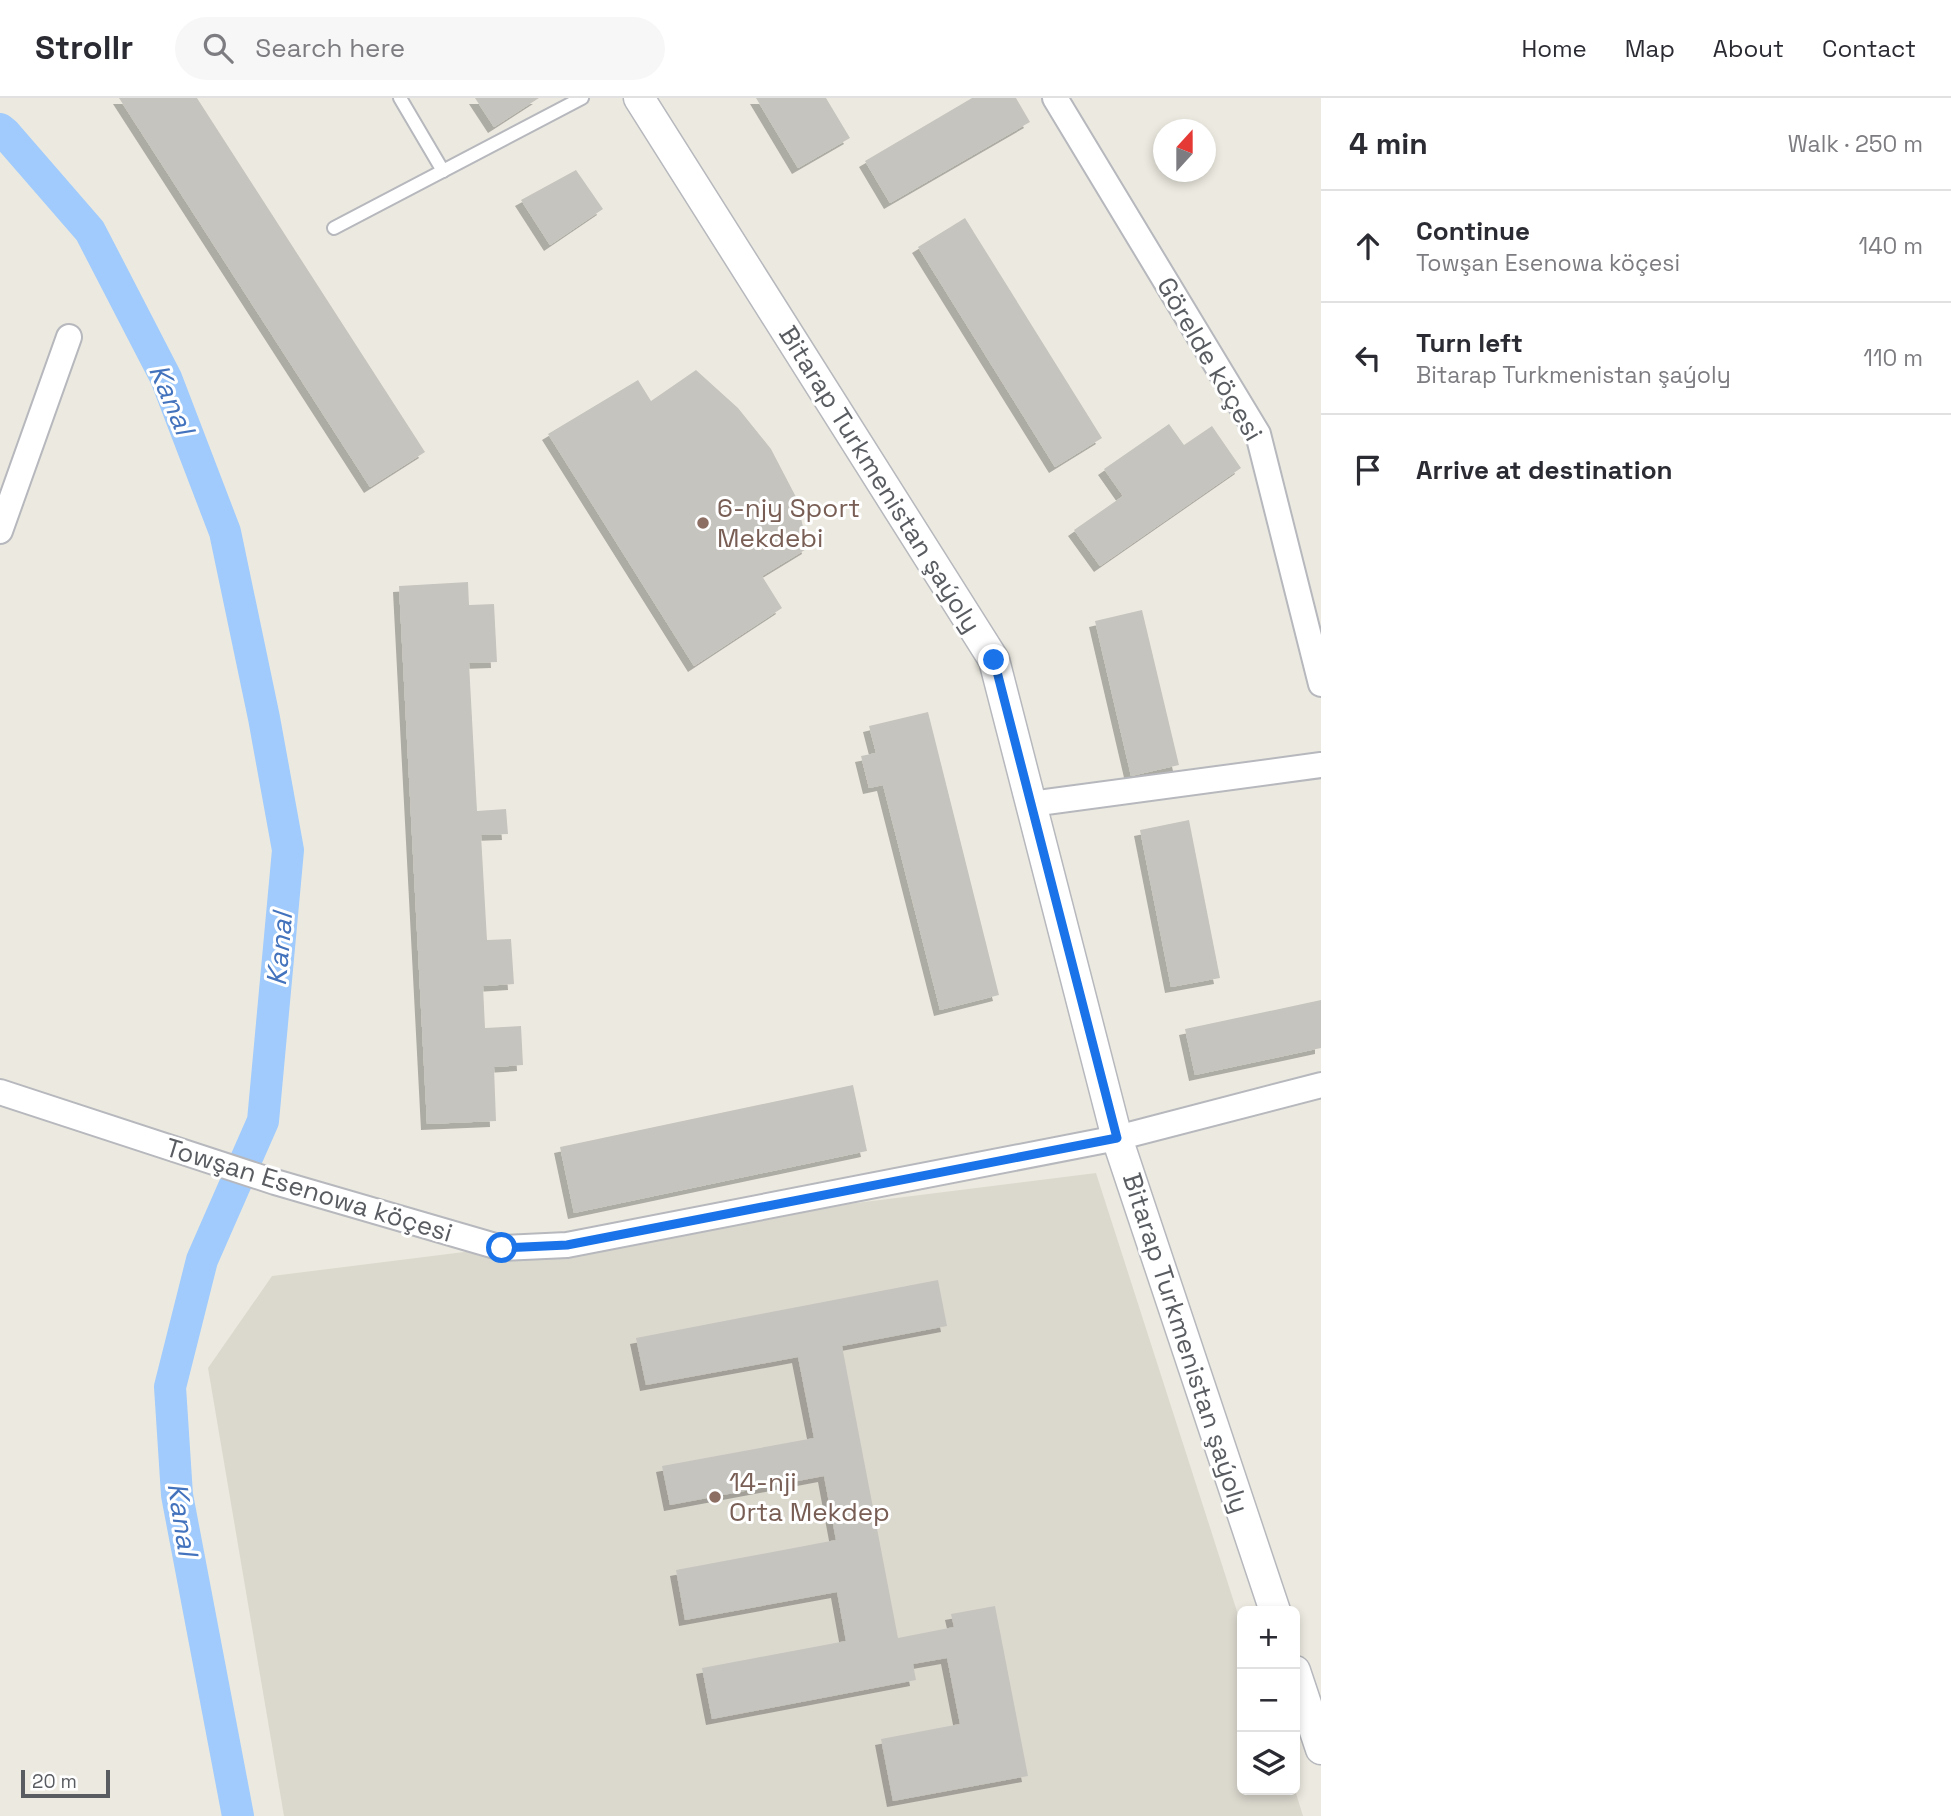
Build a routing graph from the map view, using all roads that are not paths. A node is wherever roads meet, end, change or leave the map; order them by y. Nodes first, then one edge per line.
1 (401, 98) edge
2 (582, 98) edge
3 (639, 98) edge
4 (1055, 98) edge
5 (443, 170) junction
6 (334, 228) dead end
7 (69, 337) dead end
8 (0, 531) edge
9 (1321, 684) edge
10 (1321, 765) edge
11 (1031, 804) junction
12 (1321, 1085) edge
13 (0, 1092) edge
14 (1117, 1138) junction
15 (1273, 1606) edge
16 (1300, 1686) edge
17 (1321, 1749) edge

1 - 5 lane
2 - 5 lane
3 - 11 street, Bitarap Turkmenistan şaýoly
4 - 9 street, Görelde köçesi
5 - 6 lane
7 - 8 street
10 - 11 street
11 - 14 street, Bitarap Turkmenistan şaýoly
12 - 14 street, Towşan Esenowa köçesi
13 - 14 street, Towşan Esenowa köçesi
14 - 15 street, Bitarap Turkmenistan şaýoly
16 - 17 street

